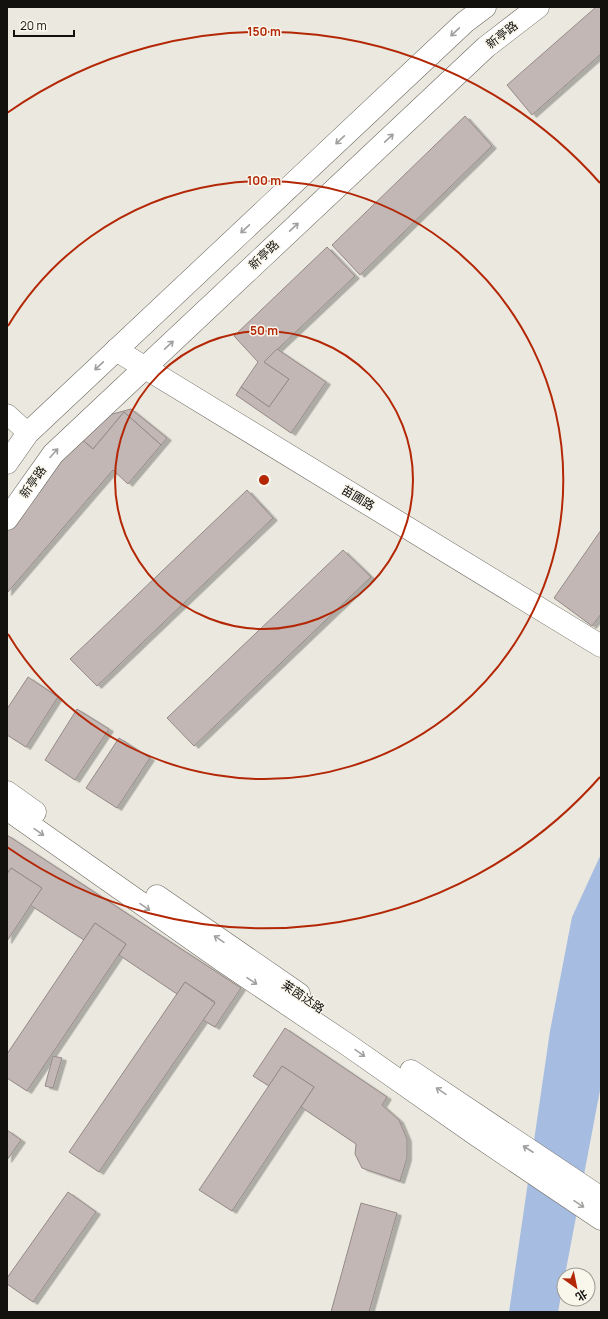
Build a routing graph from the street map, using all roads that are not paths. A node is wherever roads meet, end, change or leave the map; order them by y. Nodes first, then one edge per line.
1 (485, 7) edge
2 (538, 7) edge
3 (116, 350) junction
4 (145, 368) junction
5 (7, 414) edge
6 (28, 433) junction
7 (7, 463) edge
8 (7, 519) edge
9 (601, 646) edge
10 (7, 792) edge
11 (7, 809) edge
12 (474, 1124) junction
13 (559, 1180) junction
14 (601, 1198) edge
15 (601, 1219) edge

1 -> 3 main road
4 -> 2 main road, 新亭路
3 - 4 main road, 苗圃路
3 -> 6 main road
8 -> 4 main road, 新亭路
4 - 9 main road, 苗圃路
5 - 6 street
6 - 7 main road
12 -> 10 main road, 莱茵达路
11 -> 12 main road
12 - 13 main road, 莱茵达路
13 - 14 main road, 莱茵达路
13 -> 15 main road

